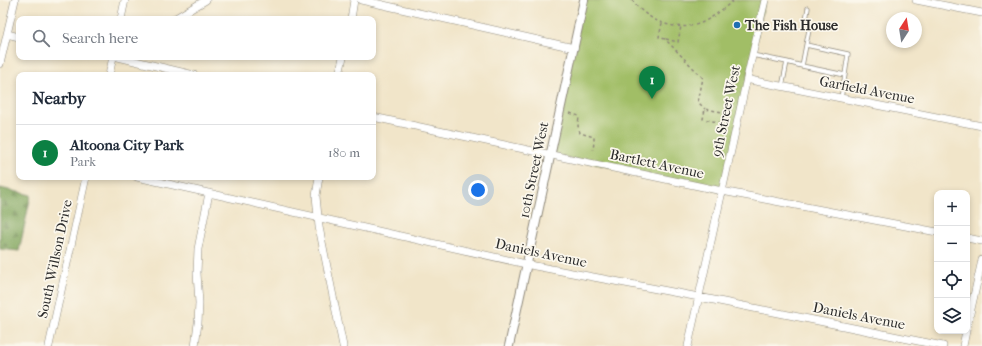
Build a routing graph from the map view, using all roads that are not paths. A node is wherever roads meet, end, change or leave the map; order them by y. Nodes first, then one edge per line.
1 (15, 0) edge
2 (125, 0) edge
3 (206, 0) edge
4 (354, 0) edge
5 (361, 0) edge
6 (584, 0) edge
7 (765, 0) edge
8 (916, 0) edge
9 (808, 8) dead end
10 (982, 13) edge
11 (122, 16) edge
12 (179, 16) edge
13 (351, 16) edge
14 (7, 34) junction
15 (16, 36) edge
16 (806, 45) junction
17 (574, 48) junction
18 (752, 55) junction
19 (112, 60) edge
20 (131, 60) edge
21 (342, 60) edge
22 (787, 62) junction
23 (0, 64) edge
24 (802, 66) junction
25 (110, 72) edge
26 (181, 72) edge
27 (340, 72) edge
28 (845, 75) junction
29 (747, 79) junction
30 (782, 87) junction
31 (841, 98) junction
32 (376, 117) edge
33 (982, 126) edge
34 (550, 154) junction
35 (85, 180) edge
36 (150, 180) edge
37 (319, 180) edge
38 (722, 190) junction
39 (209, 193) junction
40 (318, 217) junction
41 (934, 231) edge
42 (970, 239) edge
43 (982, 241) edge
44 (982, 260) edge
45 (526, 264) junction
46 (699, 297) junction
47 (970, 314) edge
48 (965, 334) edge
49 (49, 346) edge
50 (195, 346) edge
51 (343, 346) edge
52 (509, 346) edge
53 (688, 346) edge
54 (943, 346) edge
55 (963, 346) edge

1 - 14 street
2 - 11 street
3 - 12 street
4 - 13 street
5 - 17 street
6 - 17 street, 10th Street West
7 - 18 street, 9th Street West
8 - 10 street
9 - 16 lane
14 - 15 street
14 - 23 street
16 - 24 lane
16 - 28 lane
17 - 34 street, 10th Street West
18 - 22 lane
18 - 29 street, 9th Street West
19 - 25 street
20 - 26 street
21 - 27 street
22 - 24 lane
22 - 30 lane
24 - 28 lane
28 - 31 lane
29 - 30 street, Garfield Avenue
29 - 38 street, 9th Street West
30 - 31 street, Garfield Avenue
31 - 33 street, Garfield Avenue
32 - 34 street, Bartlett Avenue
34 - 38 street, Bartlett Avenue
34 - 45 street, 10th Street West
35 - 49 street, South Willson Drive
36 - 39 street, Daniels Avenue
37 - 40 street
38 - 41 street, Bartlett Avenue
38 - 46 street, 9th Street West
39 - 40 street, Daniels Avenue
39 - 50 street
40 - 45 street, Daniels Avenue
40 - 51 street
42 - 43 street
44 - 47 street
45 - 46 street, Daniels Avenue
45 - 52 street, 10th Street West
46 - 53 street, 9th Street West
46 - 54 street, Daniels Avenue
48 - 55 street

